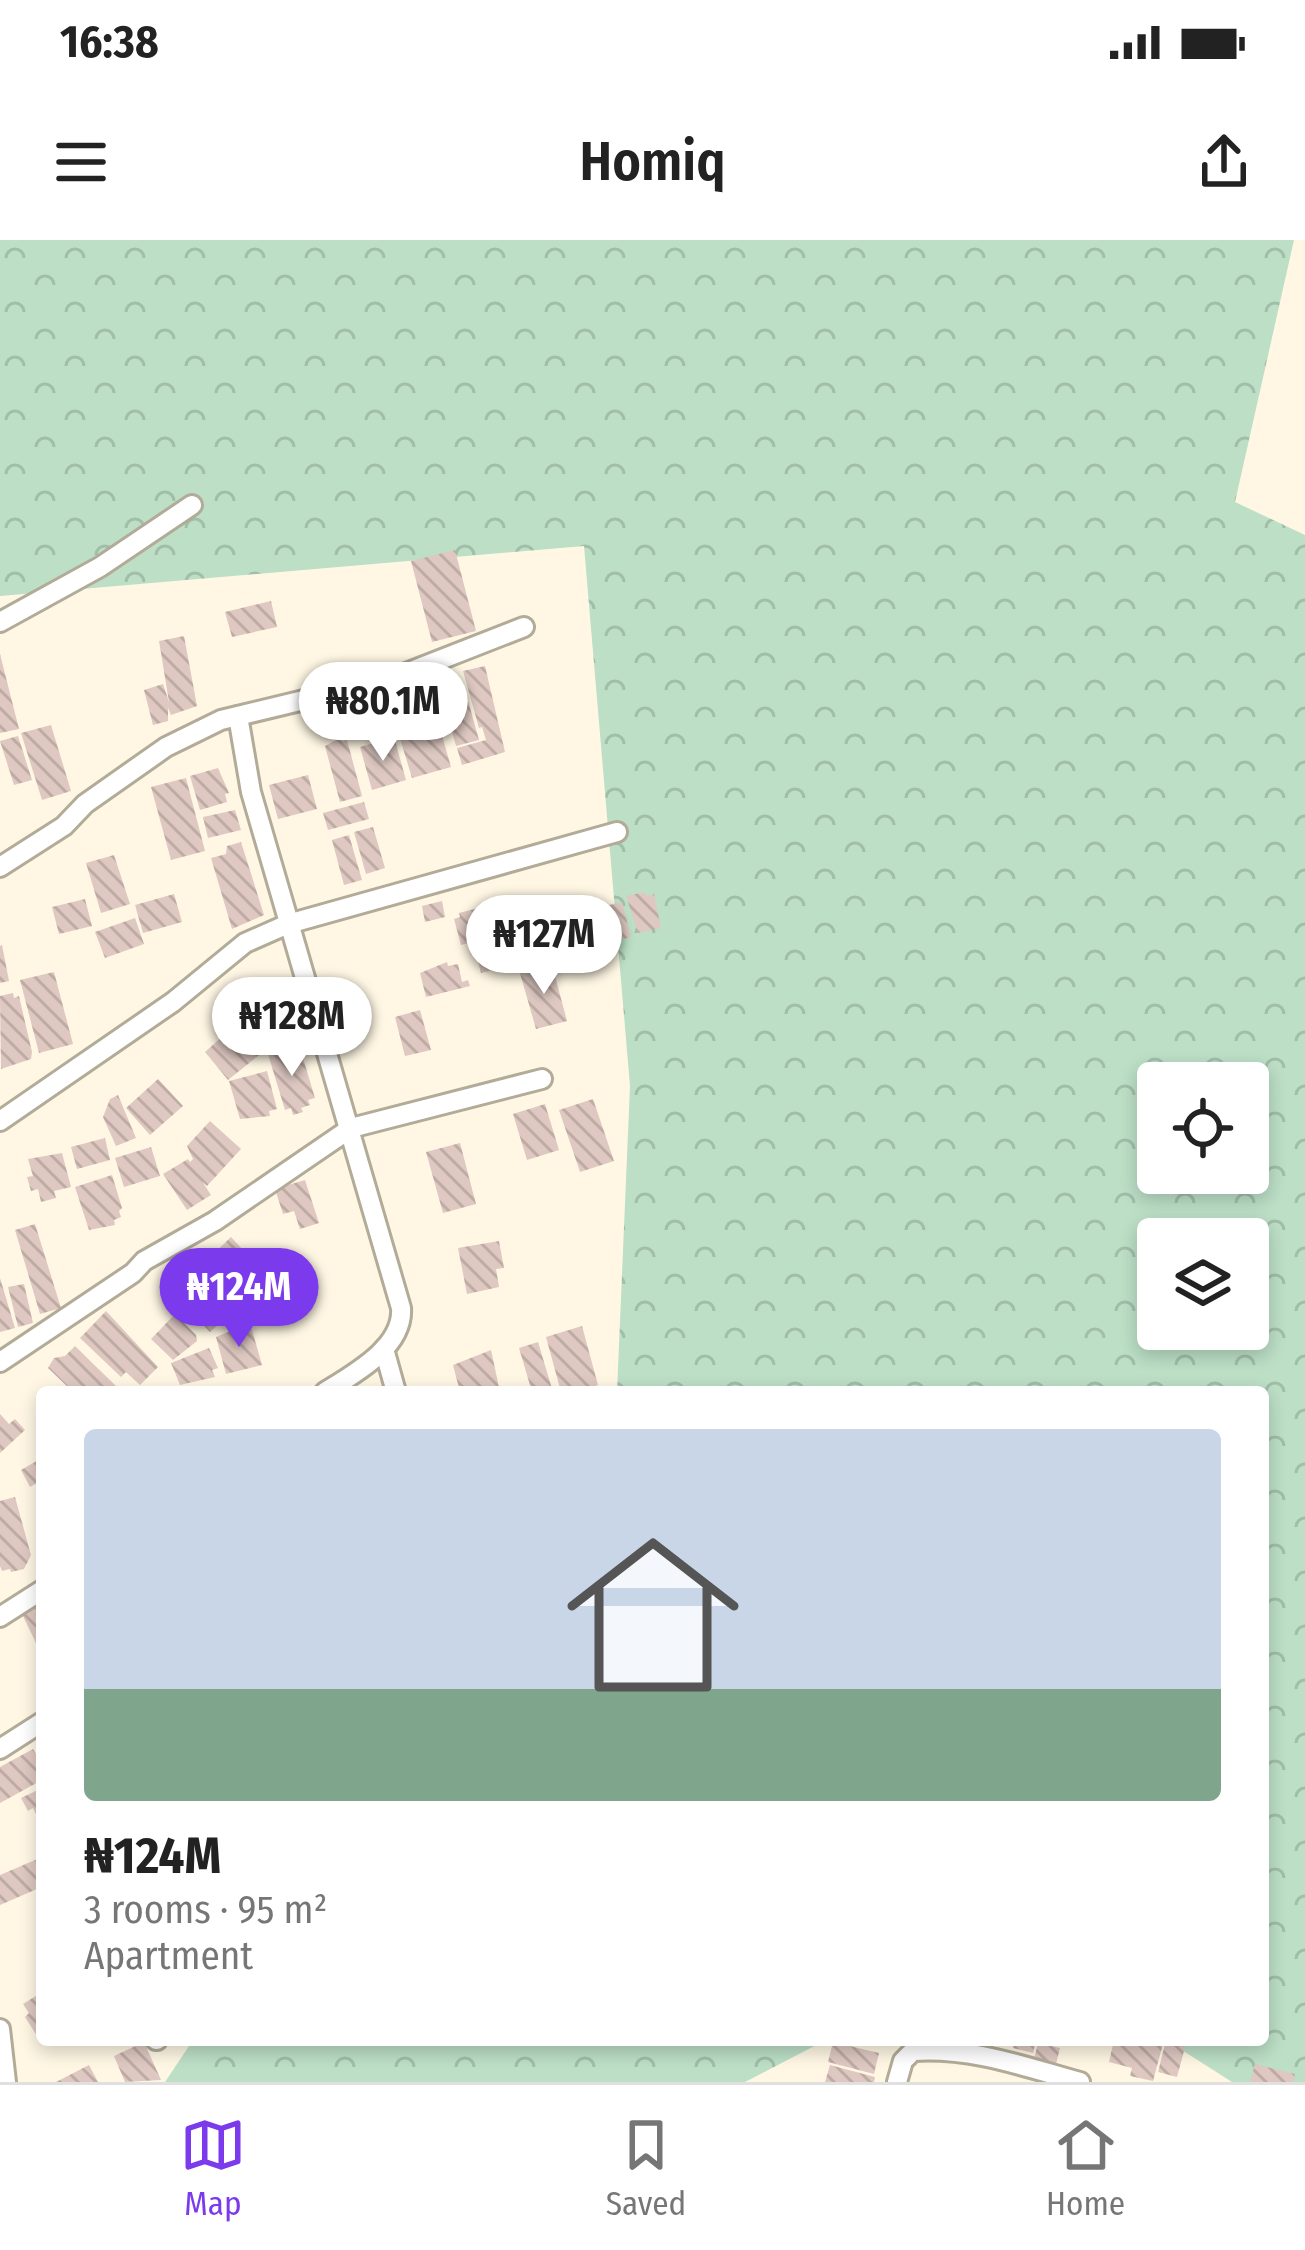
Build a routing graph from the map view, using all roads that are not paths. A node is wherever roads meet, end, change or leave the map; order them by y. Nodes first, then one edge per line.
1 (192, 505) dead end
2 (0, 622) edge
3 (524, 627) dead end
4 (238, 716) junction
5 (616, 832) dead end
6 (0, 867) edge
7 (288, 924) junction
8 (542, 1079) dead end
9 (0, 1121) edge
10 (351, 1128) junction
11 (383, 1349) junction
12 (0, 1362) edge
13 (333, 1386) edge
14 (394, 1386) edge
15 (36, 1595) edge
16 (0, 1617) edge
17 (36, 1726) edge
18 (0, 1749) edge
19 (0, 2029) edge
20 (6, 2082) edge
21 (897, 2082) edge
22 (1080, 2082) edge

1 - 2 street
3 - 4 street
4 - 6 street
4 - 7 street
5 - 7 street
7 - 9 street
7 - 10 street
8 - 10 street
10 - 11 street
10 - 12 street
11 - 13 street
11 - 14 street
15 - 16 street
17 - 18 street
19 - 20 street
21 - 22 street

